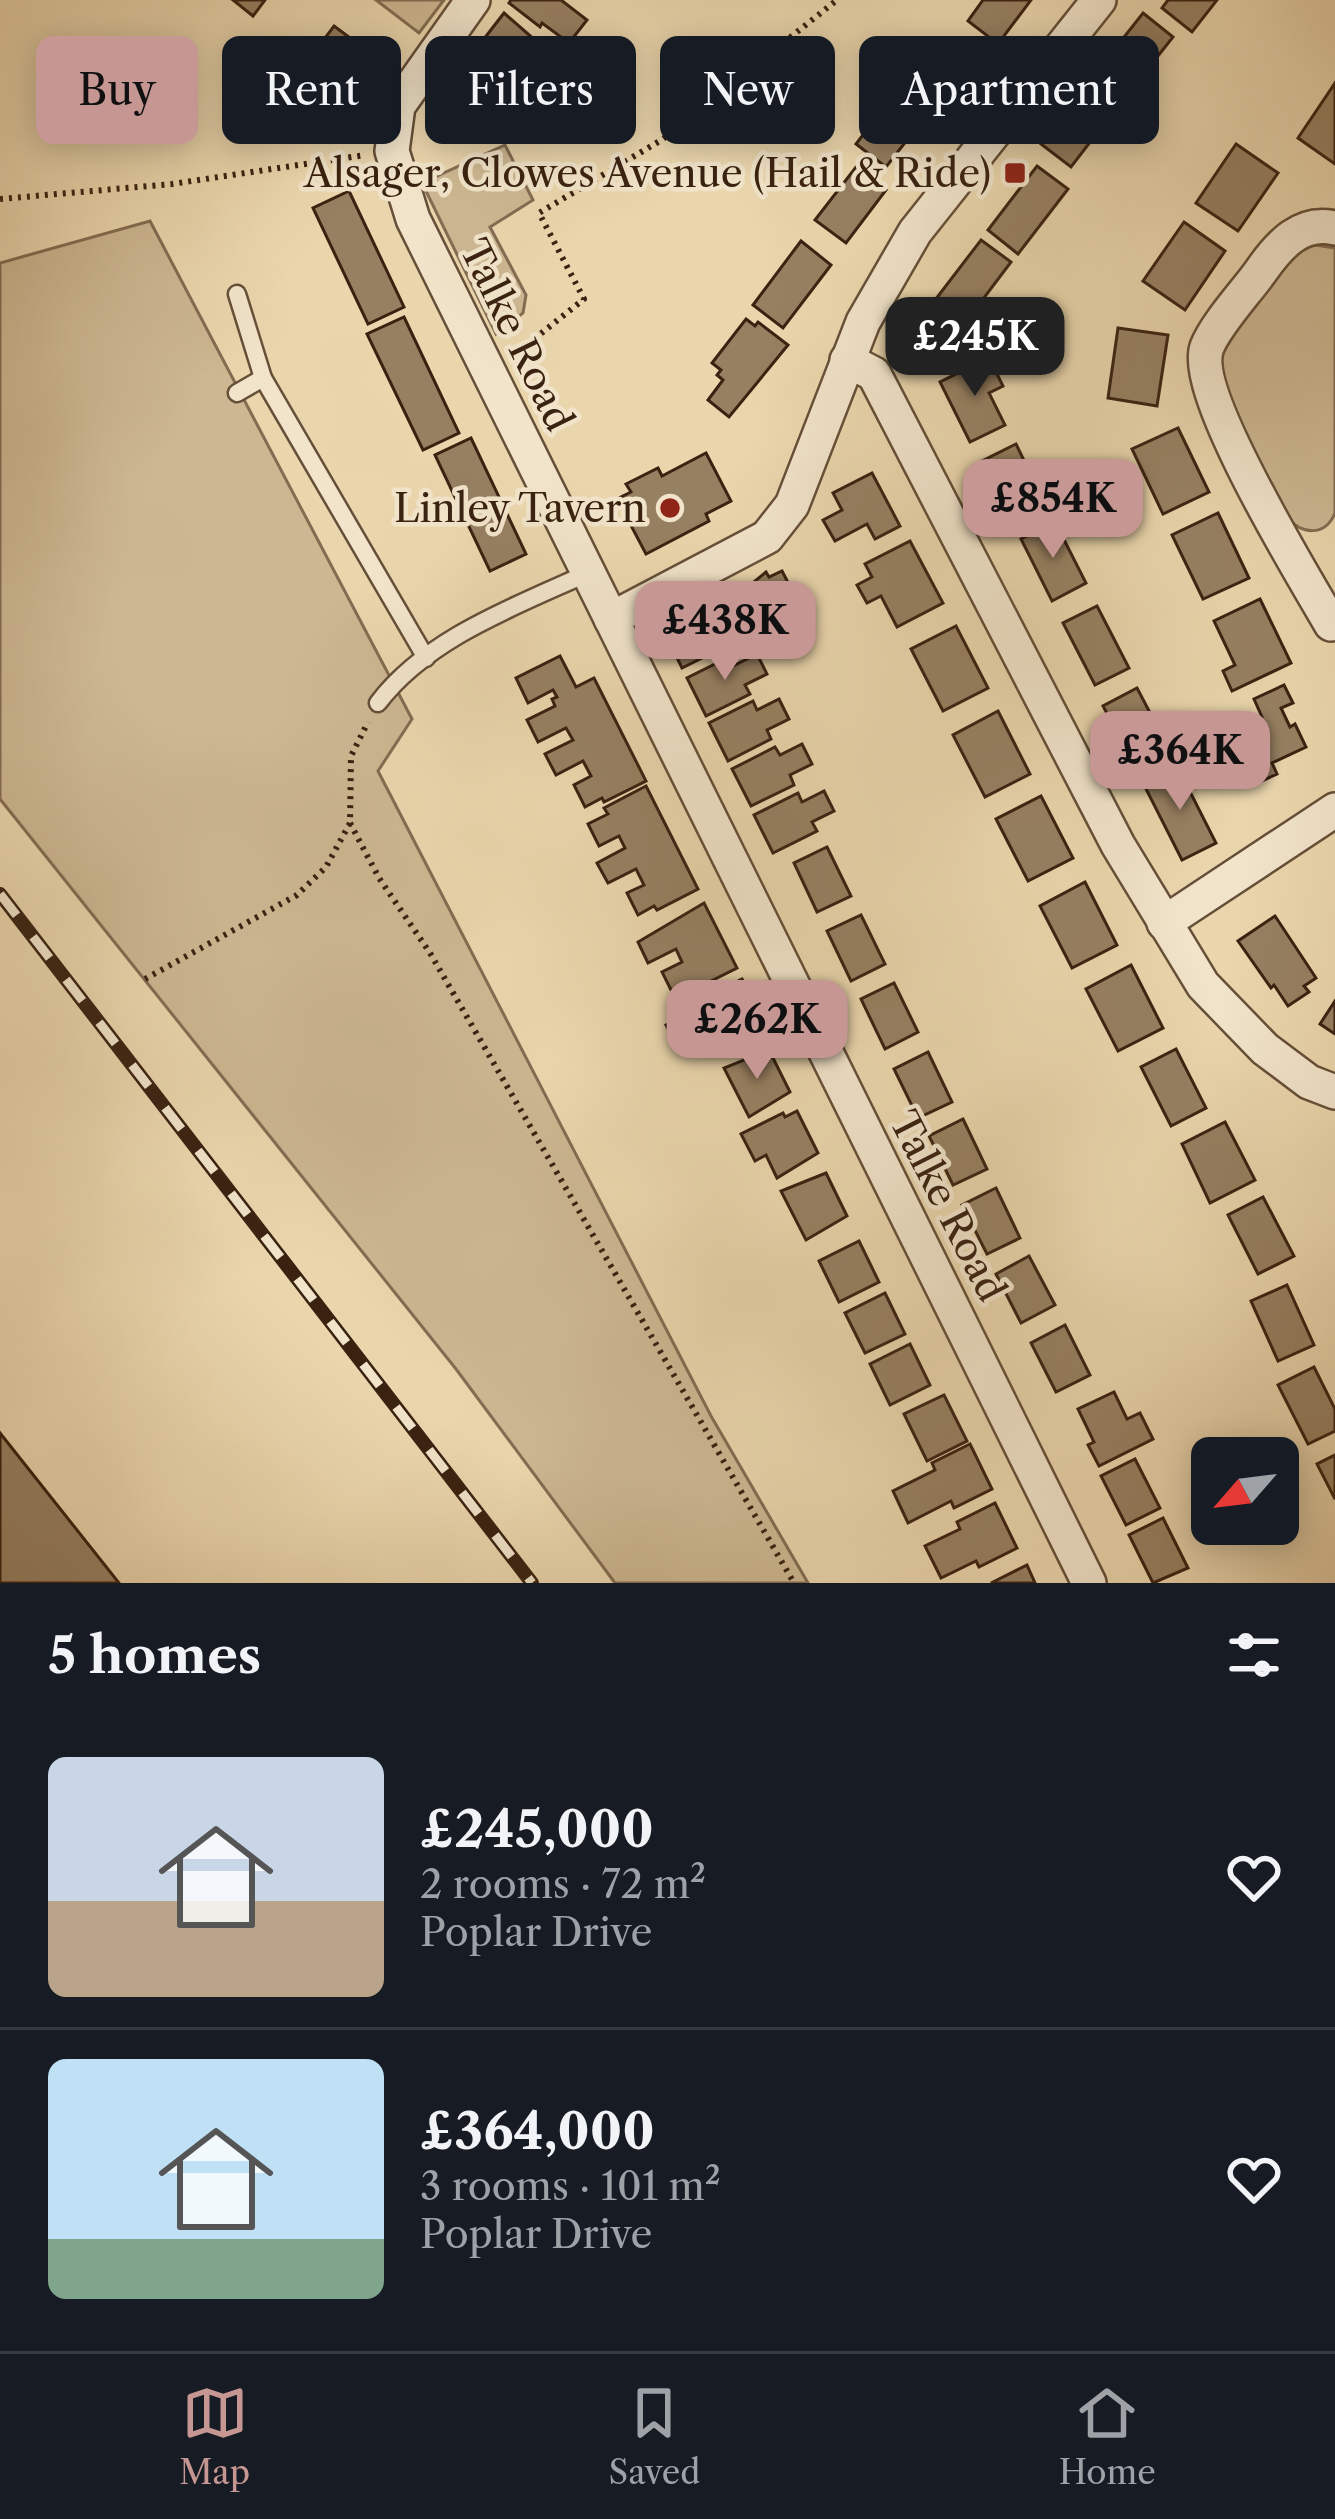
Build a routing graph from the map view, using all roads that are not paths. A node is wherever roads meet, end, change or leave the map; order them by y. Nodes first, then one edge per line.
1 (473, 0) edge
2 (1099, 0) edge
3 (1335, 228) edge
4 (237, 294) dead end
5 (848, 360) junction
6 (263, 378) junction
7 (237, 393) dead end
8 (588, 573) junction
9 (610, 619) junction
10 (1334, 621) edge
11 (426, 658) junction
12 (378, 703) road end
13 (1335, 810) edge
14 (1164, 923) junction
15 (1335, 1092) edge
16 (1089, 1583) edge

1 - 8 street, Talke Road
2 - 5 street
3 - 10 street
4 - 6 lane
5 - 9 street
5 - 14 street
6 - 7 lane
6 - 11 lane
8 - 9 street, Talke Road
8 - 11 lane
9 - 16 street, Talke Road
11 - 12 lane
13 - 14 street
14 - 15 street

